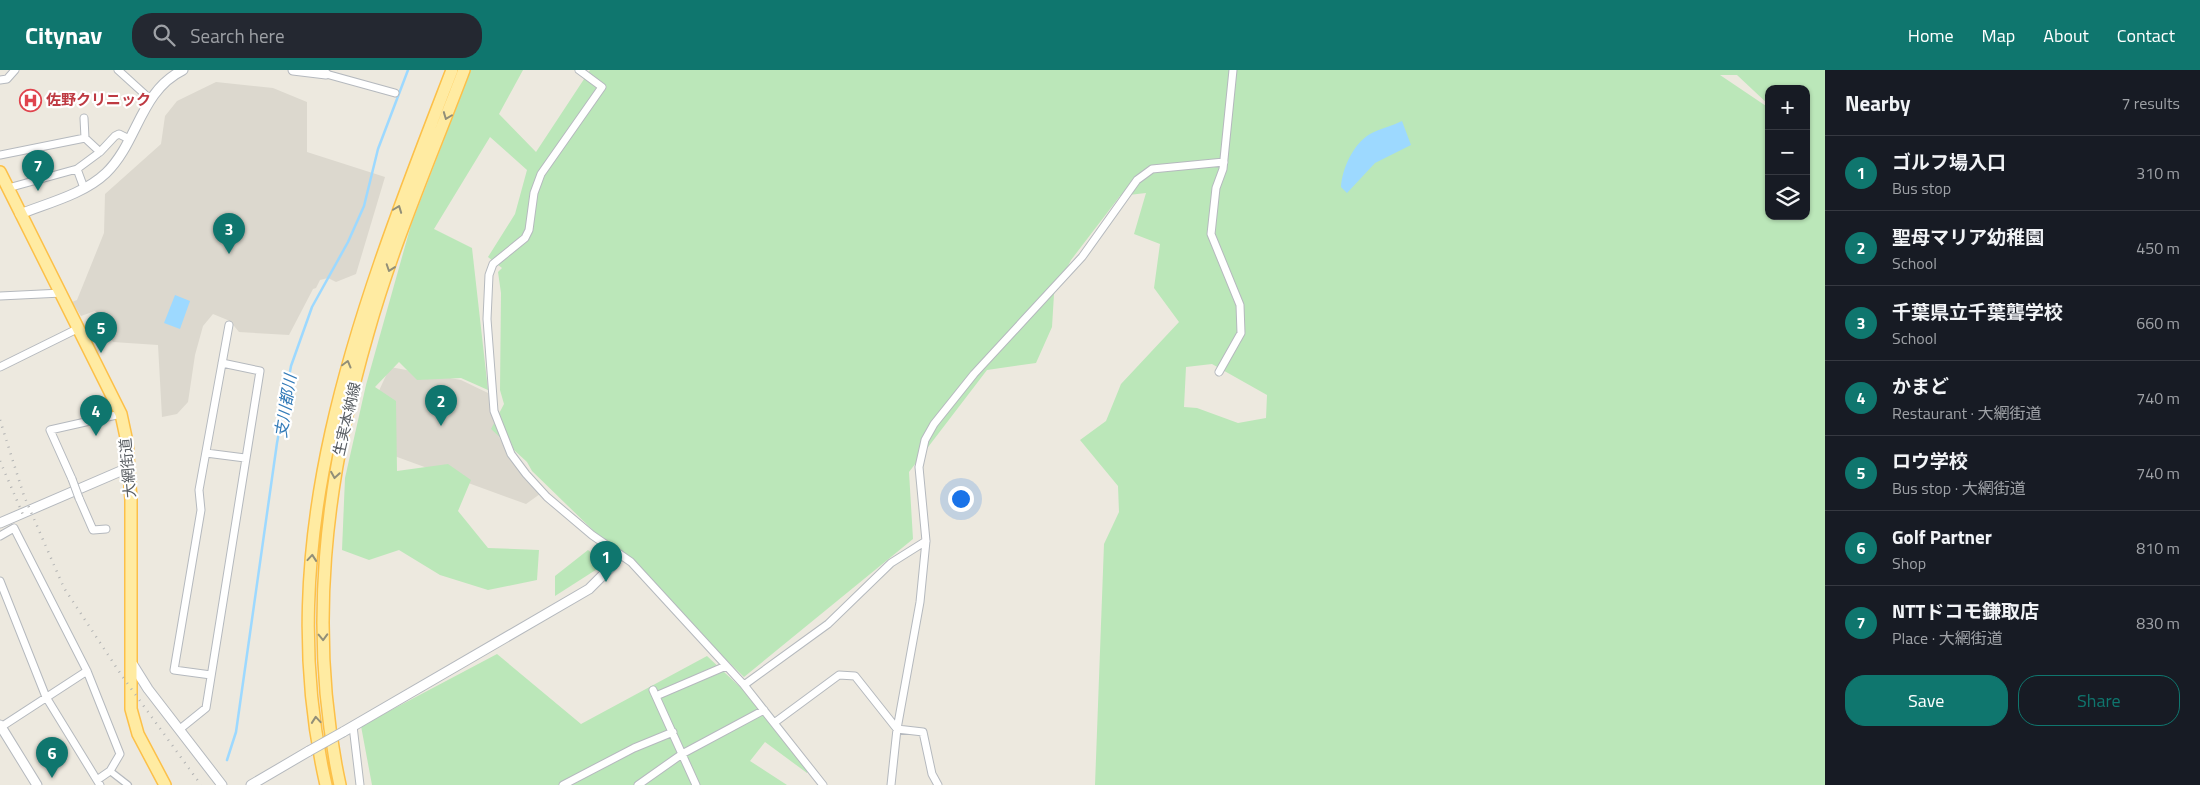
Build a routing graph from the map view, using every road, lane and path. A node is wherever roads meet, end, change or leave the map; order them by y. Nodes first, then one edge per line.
1 (15, 70) edge
2 (118, 70) edge
3 (182, 70) edge
4 (293, 70) edge
5 (452, 70) edge
6 (464, 70) edge
7 (579, 70) edge
8 (1233, 70) edge
9 (308, 71) edge
10 (326, 74) joint
11 (0, 80) edge
12 (395, 93) dead end
13 (150, 99) junction
14 (84, 118) dead end
15 (85, 138) junction
16 (130, 139) junction
17 (100, 152) junction
18 (0, 155) edge
19 (1224, 162) junction
20 (77, 169) junction
21 (0, 172) edge
22 (8, 188) junction
23 (84, 188) junction
24 (20, 214) junction
25 (62, 293) junction
26 (0, 296) edge
27 (229, 325) dead end
28 (78, 328) junction
29 (222, 363) junction
30 (0, 368) edge
31 (1219, 372) dead end
32 (121, 414) junction
33 (206, 453) junction
34 (245, 458) junction
35 (130, 467) junction
36 (0, 523) edge
37 (106, 528) dead end
38 (0, 536) edge
39 (926, 542) junction
40 (619, 554) junction
41 (0, 581) edge
42 (132, 665) junction
43 (726, 666) junction
44 (87, 671) junction
45 (211, 675) junction
46 (744, 685) junction
47 (46, 697) junction
48 (764, 710) junction
49 (774, 723) junction
50 (1, 726) edge
51 (353, 726) junction
52 (180, 729) junction
53 (897, 729) junction
54 (672, 732) junction
55 (682, 754) junction
56 (110, 771) junction
57 (98, 782) edge
58 (37, 785) edge
59 (128, 785) edge
60 (165, 785) edge
61 (222, 785) edge
62 (251, 785) edge
63 (326, 785) edge
64 (340, 785) edge
65 (360, 785) edge
66 (563, 785) edge
67 (638, 785) edge
68 (696, 785) edge
69 (822, 785) edge
70 (892, 785) edge
71 (938, 785) edge

1 - 11 street
2 - 13 street
3 - 13 street
4 - 9 street
63 -> 5 main road, 生実本納線
6 -> 64 main road, 生実本納線
7 - 40 street
8 - 19 street
9 - 10 street
10 - 12 street
13 - 16 street
14 - 15 street
15 - 17 street
15 - 18 street
16 - 17 street
16 - 23 street
17 - 20 street
19 - 31 street
19 - 39 street
20 - 22 street
20 - 23 street
21 - 22 main road, 大網街道
22 - 24 main road, 大網街道
23 - 24 street
24 - 25 main road, 大網街道
25 - 26 street
25 - 28 main road, 大網街道
27 - 29 street
28 - 30 street
28 - 32 main road, 大網街道
29 - 33 street
29 - 34 street
32 - 35 main road, 大網街道
32 - 37 street, bridge
33 - 34 street
33 - 45 street
34 - 45 street
35 - 36 street
35 - 42 main road, 大網街道
38 - 44 street
39 - 46 street
39 - 53 street
40 - 43 street
40 - 51 street
41 - 47 street
42 - 52 street
42 - 60 main road, 大網街道
43 - 46 street
43 - 54 street
44 - 47 street
44 - 56 street
45 - 52 street
46 - 48 street
47 - 50 street
47 - 57 street
48 - 49 street
48 - 55 street
49 - 53 street
49 - 69 street
50 - 58 street
51 - 62 street, bridge
51 - 65 street
52 - 61 street
53 - 70 street
53 - 71 street
54 - 55 street
54 - 66 street
55 - 67 street
55 - 68 street
56 - 57 street
56 - 59 street

